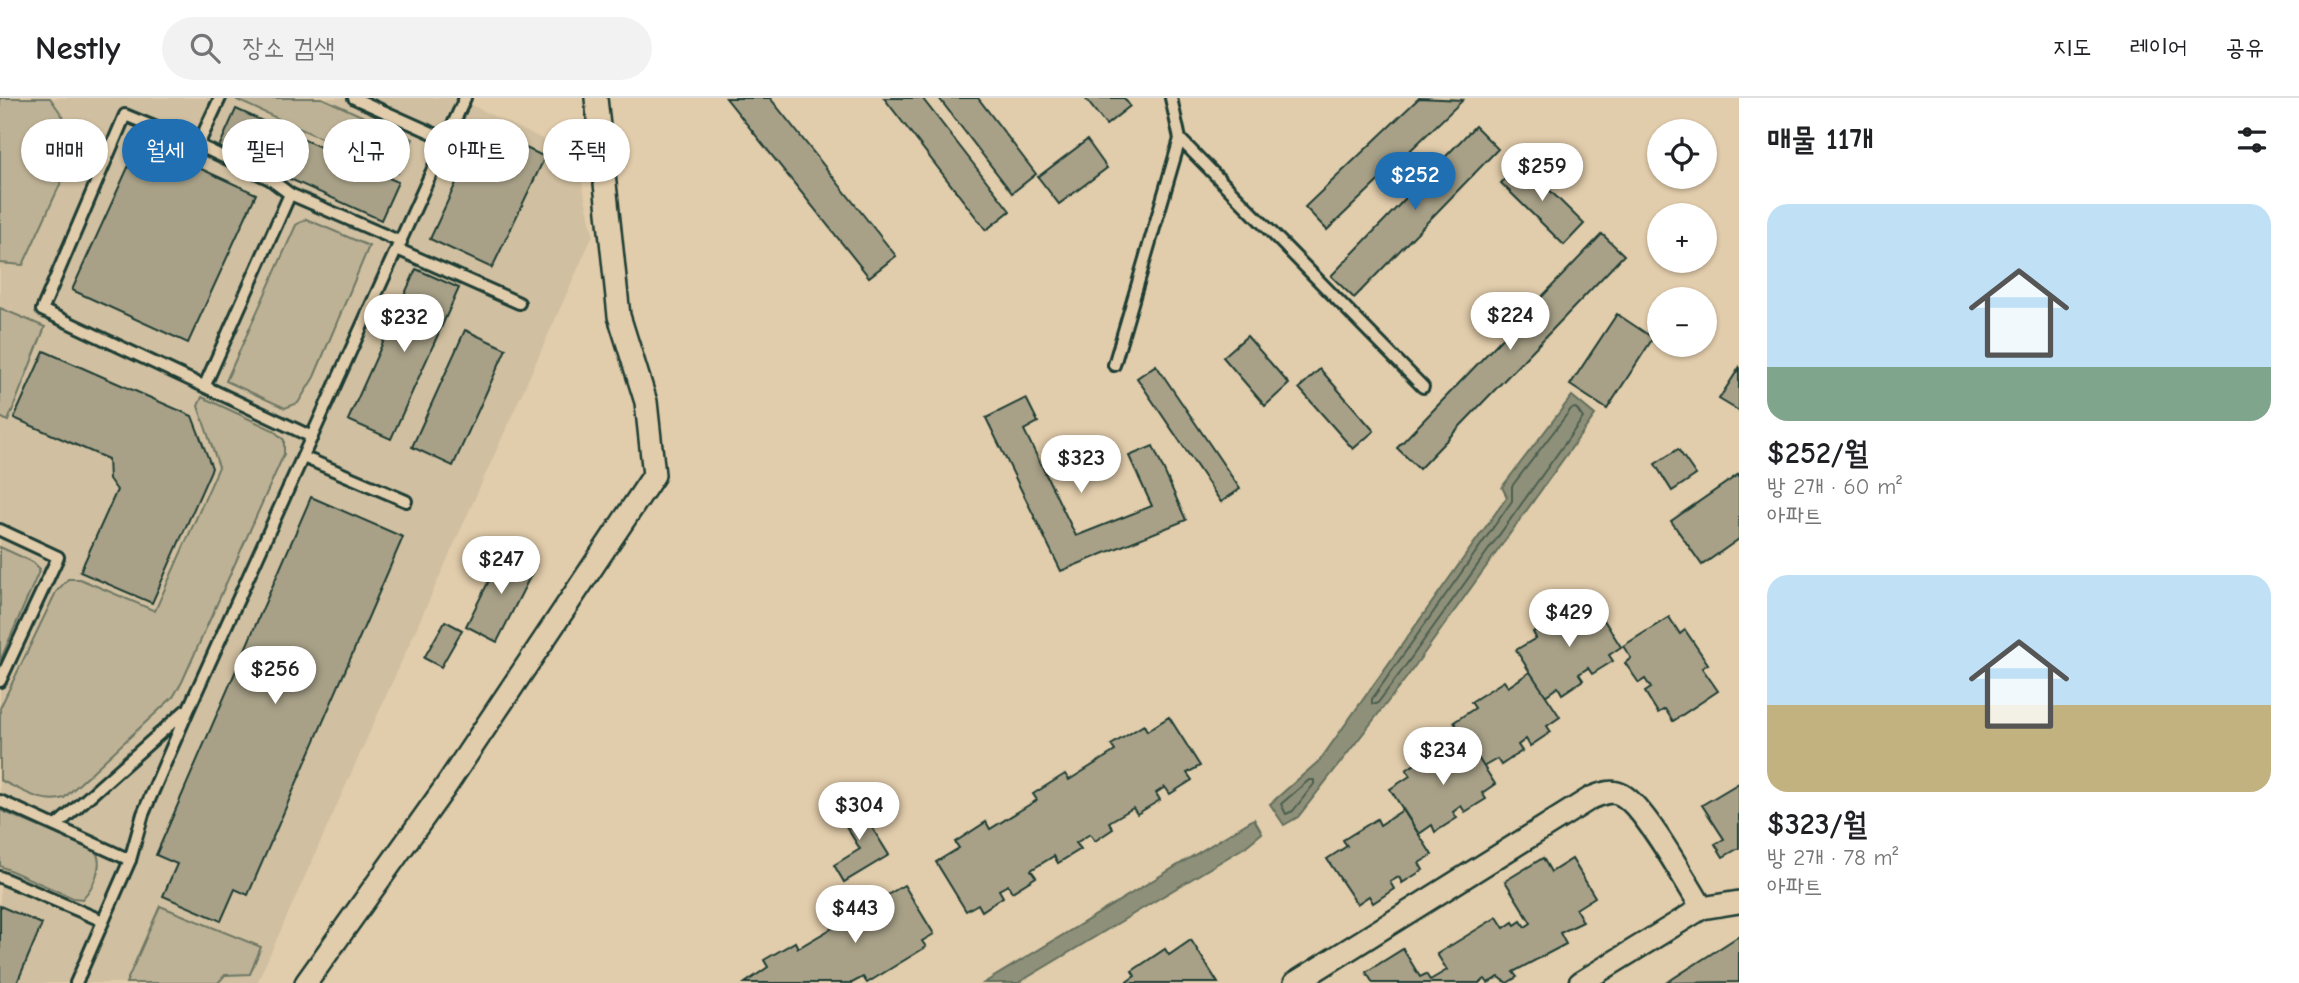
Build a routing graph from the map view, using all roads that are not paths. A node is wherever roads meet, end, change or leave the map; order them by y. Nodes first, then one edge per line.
1 (220, 98) edge
2 (354, 98) edge
3 (465, 98) edge
4 (596, 98) edge
5 (1171, 98) edge
6 (456, 119) edge
7 (122, 123) edge
8 (208, 124) edge
9 (424, 129) edge
10 (1180, 139) junction
11 (208, 150) edge
12 (429, 182) edge
13 (290, 194) junction
14 (399, 246) junction
15 (519, 303) dead end
16 (1114, 365) dead end
17 (205, 385) junction
18 (1423, 387) dead end
19 (312, 437) junction
20 (303, 457) junction
21 (405, 501) dead end
22 (0, 530) edge
23 (0, 681) edge
24 (189, 708) junction
25 (0, 801) edge
26 (57, 826) junction
27 (130, 860) junction
28 (0, 877) edge
29 (1739, 902) edge
30 (1702, 908) junction
31 (103, 921) junction
32 (1298, 982) edge
33 (76, 983) edge
34 (306, 983) edge
35 (1580, 983) edge

1 - 8 lane
2 - 9 lane
3 - 6 lane
4 - 34 street
5 - 10 lane
7 - 17 lane
10 - 16 lane
10 - 18 lane
11 - 13 lane
12 - 14 lane
13 - 14 lane
13 - 17 lane
14 - 15 lane
14 - 19 lane
17 - 19 lane
19 - 20 lane
20 - 21 lane
20 - 24 lane
22 - 23 lane
24 - 26 lane
24 - 27 lane
25 - 26 lane
26 - 27 lane
27 - 31 lane
28 - 31 lane
29 - 30 street
30 - 32 street
30 - 35 street
31 - 33 lane

